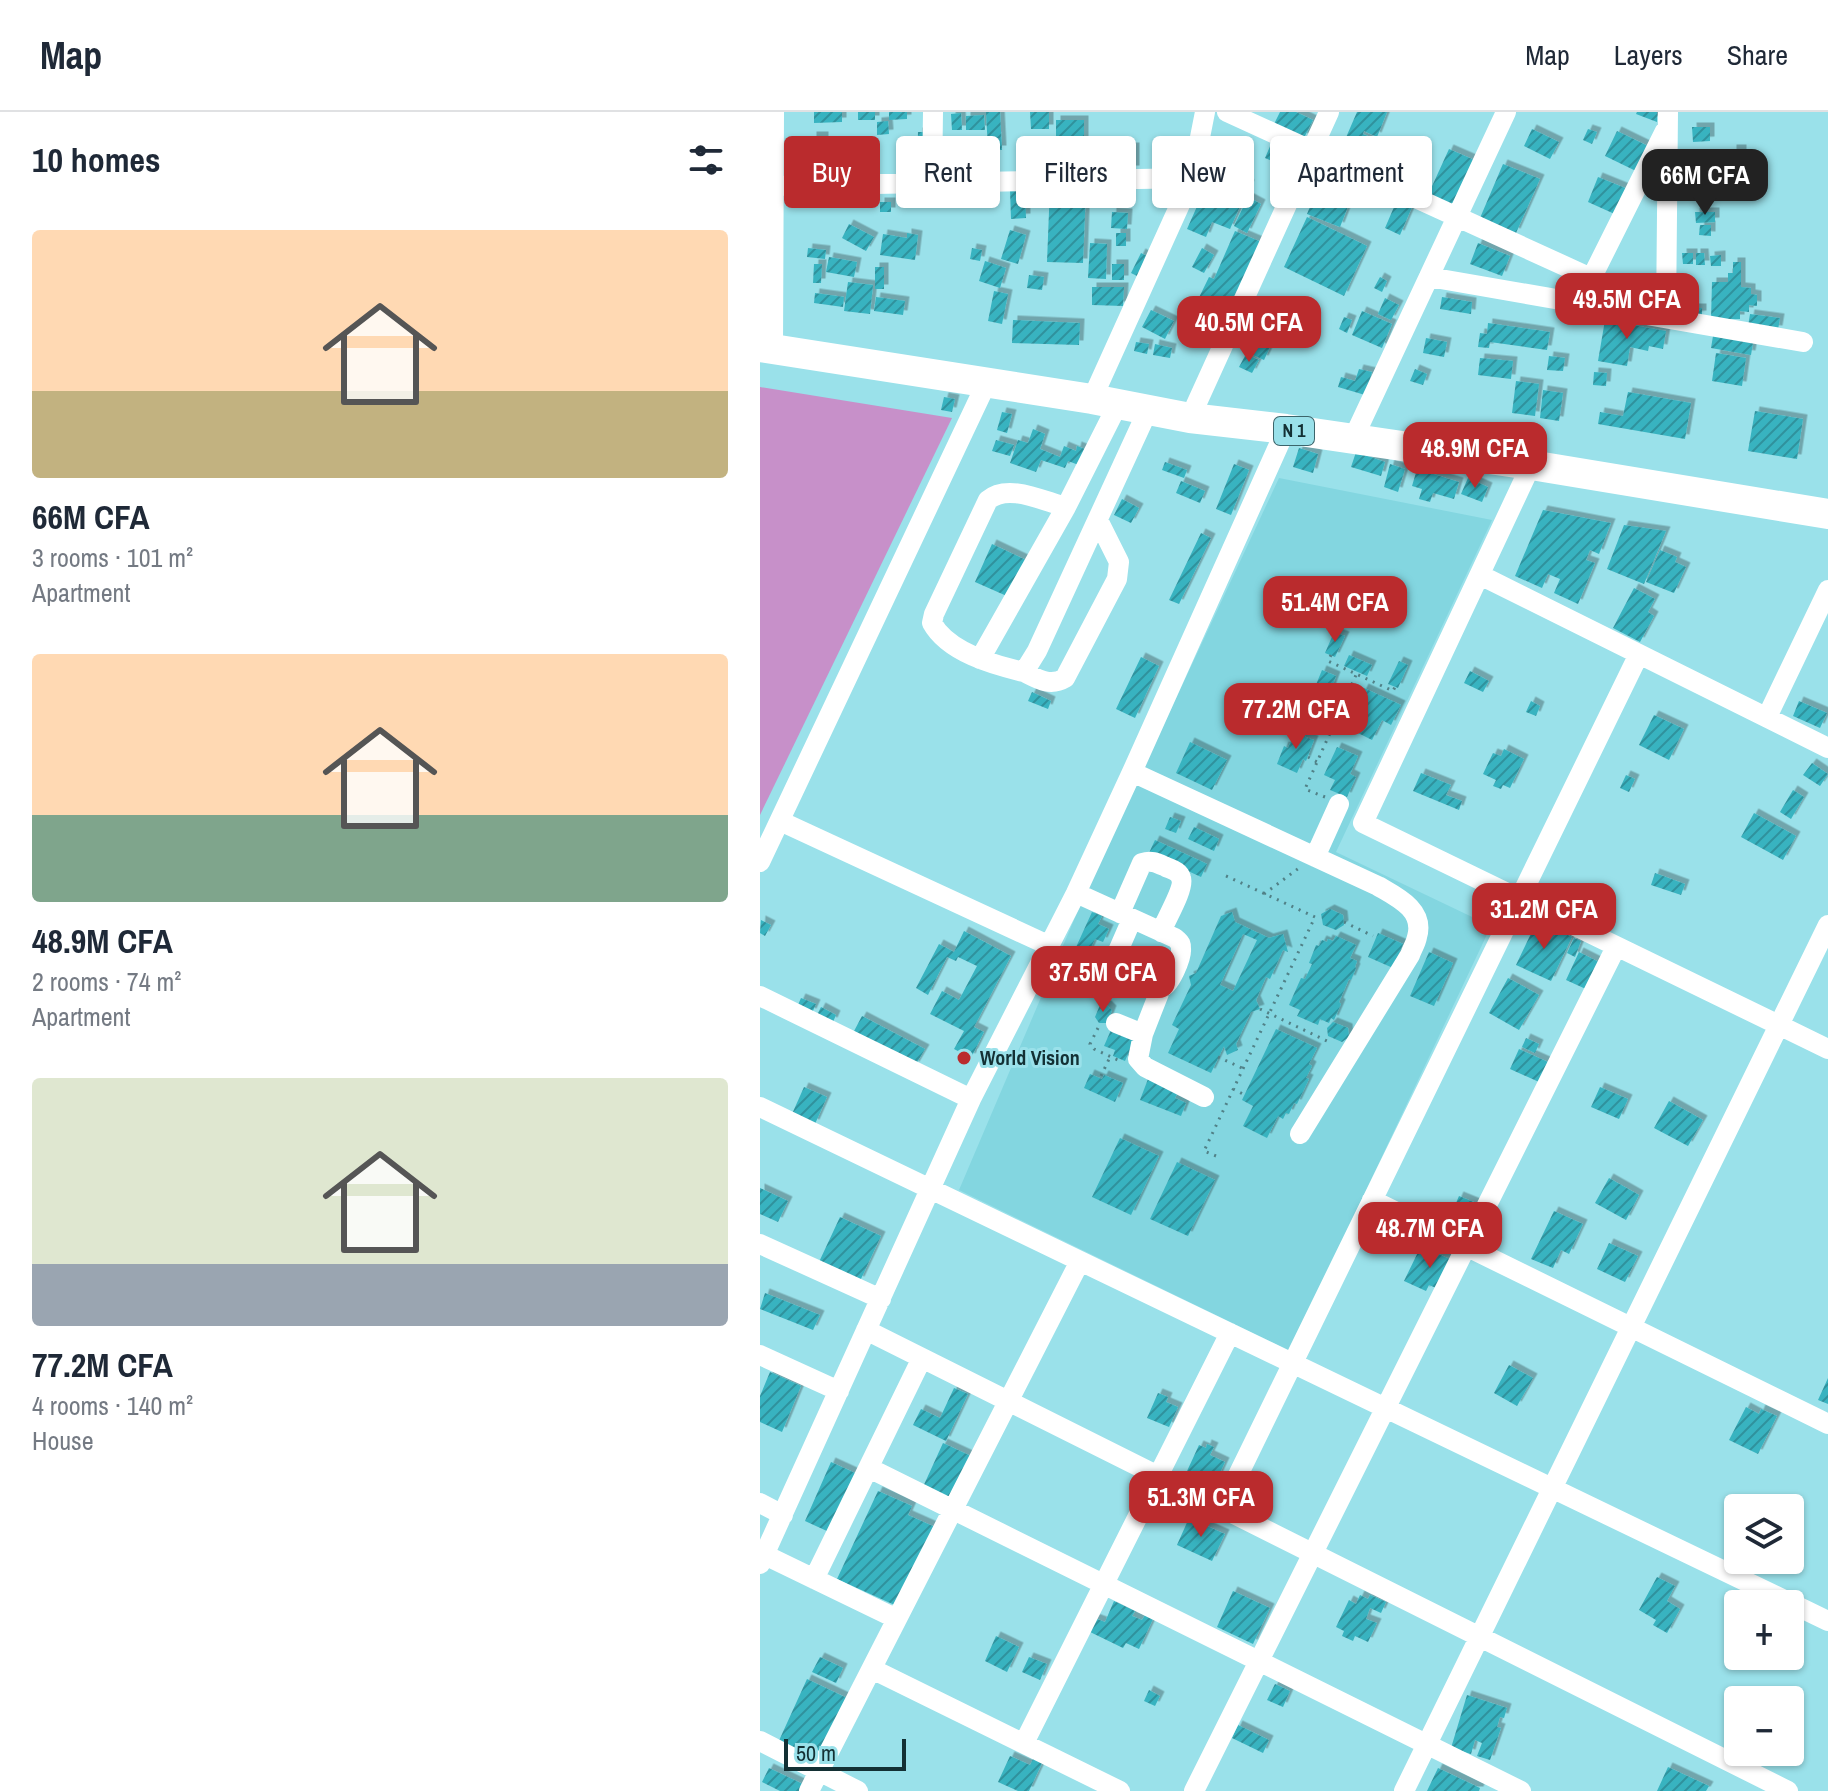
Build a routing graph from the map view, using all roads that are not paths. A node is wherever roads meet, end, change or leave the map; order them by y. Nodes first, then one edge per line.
1 (771, 112) edge
2 (933, 112) edge
3 (1205, 112) edge
4 (1227, 112) edge
5 (1329, 112) edge
6 (1506, 112) edge
7 (1668, 119) edge
8 (933, 136) edge
9 (1200, 136) edge
10 (1279, 136) edge
11 (1319, 136) edge
12 (1152, 179) edge
13 (1000, 182) edge
14 (896, 184) edge
15 (771, 186) junction
16 (1432, 206) edge
17 (1180, 208) edge
18 (1286, 208) edge
19 (1457, 217) junction
20 (1429, 277) junction
21 (1591, 278) junction
22 (1579, 303) junction
23 (1666, 318) junction
24 (1803, 342) dead end
25 (765, 347) edge
26 (987, 382) junction
27 (1105, 402) junction
28 (1148, 410) junction
29 (1190, 418) junction
30 (1286, 429) junction
31 (1353, 439) junction
32 (1531, 465) junction
33 (1066, 507) junction
34 (1828, 514) edge
35 (1098, 520) junction
36 (1480, 575) junction
37 (1828, 590) edge
38 (1639, 654) junction
39 (980, 659) junction
40 (1024, 672) junction
41 (1767, 717) junction
42 (1828, 748) edge
43 (1132, 772) junction
44 (1339, 804) road end
45 (780, 821) junction
46 (1315, 857) junction
47 (760, 862) edge
48 (1076, 893) junction
49 (1519, 899) junction
50 (1126, 916) junction
51 (1828, 925) edge
52 (1161, 932) junction
53 (1048, 945) junction
54 (1616, 947) junction
55 (1161, 988) junction
56 (760, 996) edge
57 (1116, 1023) road end
58 (1779, 1026) junction
59 (1143, 1034) junction
60 (1828, 1049) edge
61 (1204, 1097) dead end
62 (971, 1099) junction
63 (760, 1107) edge
64 (1300, 1134) dead end
65 (931, 1189) junction
66 (1372, 1200) junction
67 (760, 1244) edge
68 (1466, 1246) junction
69 (1080, 1261) junction
70 (881, 1299) junction
71 (1631, 1327) junction
72 (866, 1330) junction
73 (1230, 1333) junction
74 (760, 1355) edge
75 (922, 1358) junction
76 (1292, 1363) junction
77 (839, 1391) junction
78 (1008, 1401) junction
79 (1385, 1408) junction
80 (1828, 1424) edge
81 (869, 1468) junction
82 (1158, 1476) junction
83 (1552, 1488) junction
84 (760, 1503) edge
85 (1222, 1508) junction
86 (953, 1510) junction
87 (783, 1515) junction
88 (1313, 1553) junction
89 (762, 1560) edge
90 (814, 1579) junction
91 (1104, 1584) junction
92 (897, 1619) junction
93 (1828, 1621) edge
94 (1479, 1637) junction
95 (1259, 1661) junction
96 (872, 1669) junction
97 (760, 1741) edge
98 (1024, 1743) junction
99 (1427, 1744) junction
100 (819, 1771) junction
101 (809, 1791) edge
102 (858, 1791) edge
103 (1120, 1791) edge
104 (1194, 1791) edge
105 (1404, 1791) edge
106 (1521, 1791) edge
107 (1788, 1791) edge

1 - 15 main road
2 - 8 street
3 - 9 street
4 - 10 street
5 - 11 street
6 - 19 street
7 - 21 street
7 - 23 street
12 - 13 street
14 - 15 street
15 - 25 main road
16 - 19 street
17 - 27 street
18 - 29 street
19 - 20 street
19 - 21 street
20 - 22 street
20 - 31 street
21 - 22 street
22 - 23 street
23 - 24 street
25 - 26 highway, N 1
26 - 27 highway, N 1
26 - 45 street
27 - 28 highway, N 1
27 - 33 street
28 - 29 highway, N 1
28 - 35 street
29 - 30 highway, N 1
30 - 31 highway, N 1
30 - 43 street
31 - 32 highway, N 1
32 - 34 highway, N 1
32 - 36 street
33 - 39 street
33 - 39 street
35 - 40 street
35 - 40 street
36 - 38 street
36 - 49 street
37 - 41 street
38 - 41 street
38 - 49 street
39 - 40 street
41 - 42 street
43 - 46 street
43 - 48 street
44 - 46 street
45 - 47 street
45 - 53 street
46 - 64 street
48 - 50 street
48 - 53 street
49 - 54 street
49 - 66 street
50 - 52 street
50 - 52 street
50 - 55 street
51 - 58 street
52 - 55 street
53 - 62 street
54 - 58 street
54 - 68 street
55 - 59 street
56 - 62 street
57 - 59 street
58 - 60 street
58 - 71 street
59 - 61 street
62 - 65 street
63 - 65 street
65 - 69 street
65 - 70 street
66 - 68 street
66 - 76 street
67 - 70 street
68 - 71 street
68 - 79 street
69 - 73 street
69 - 78 street
70 - 72 street
71 - 80 street
71 - 83 street
72 - 75 street
72 - 77 street
73 - 76 street
73 - 82 street
74 - 77 street
75 - 78 street
75 - 81 street
76 - 79 street
76 - 85 street
77 - 87 street
78 - 82 street
78 - 86 street
79 - 83 street
79 - 88 street
81 - 86 street
81 - 90 street
82 - 85 street
82 - 91 street
83 - 93 street
83 - 94 street
84 - 87 street
85 - 88 street
86 - 91 street
86 - 92 street
87 - 89 street
88 - 94 street
88 - 95 street
89 - 90 street
90 - 92 street
91 - 95 street
91 - 98 street
92 - 96 street
94 - 99 street
94 - 107 street
95 - 99 street
95 - 104 street
96 - 98 street
96 - 100 street
97 - 100 street
98 - 103 street
99 - 105 street
99 - 106 street
100 - 101 street
100 - 102 street

